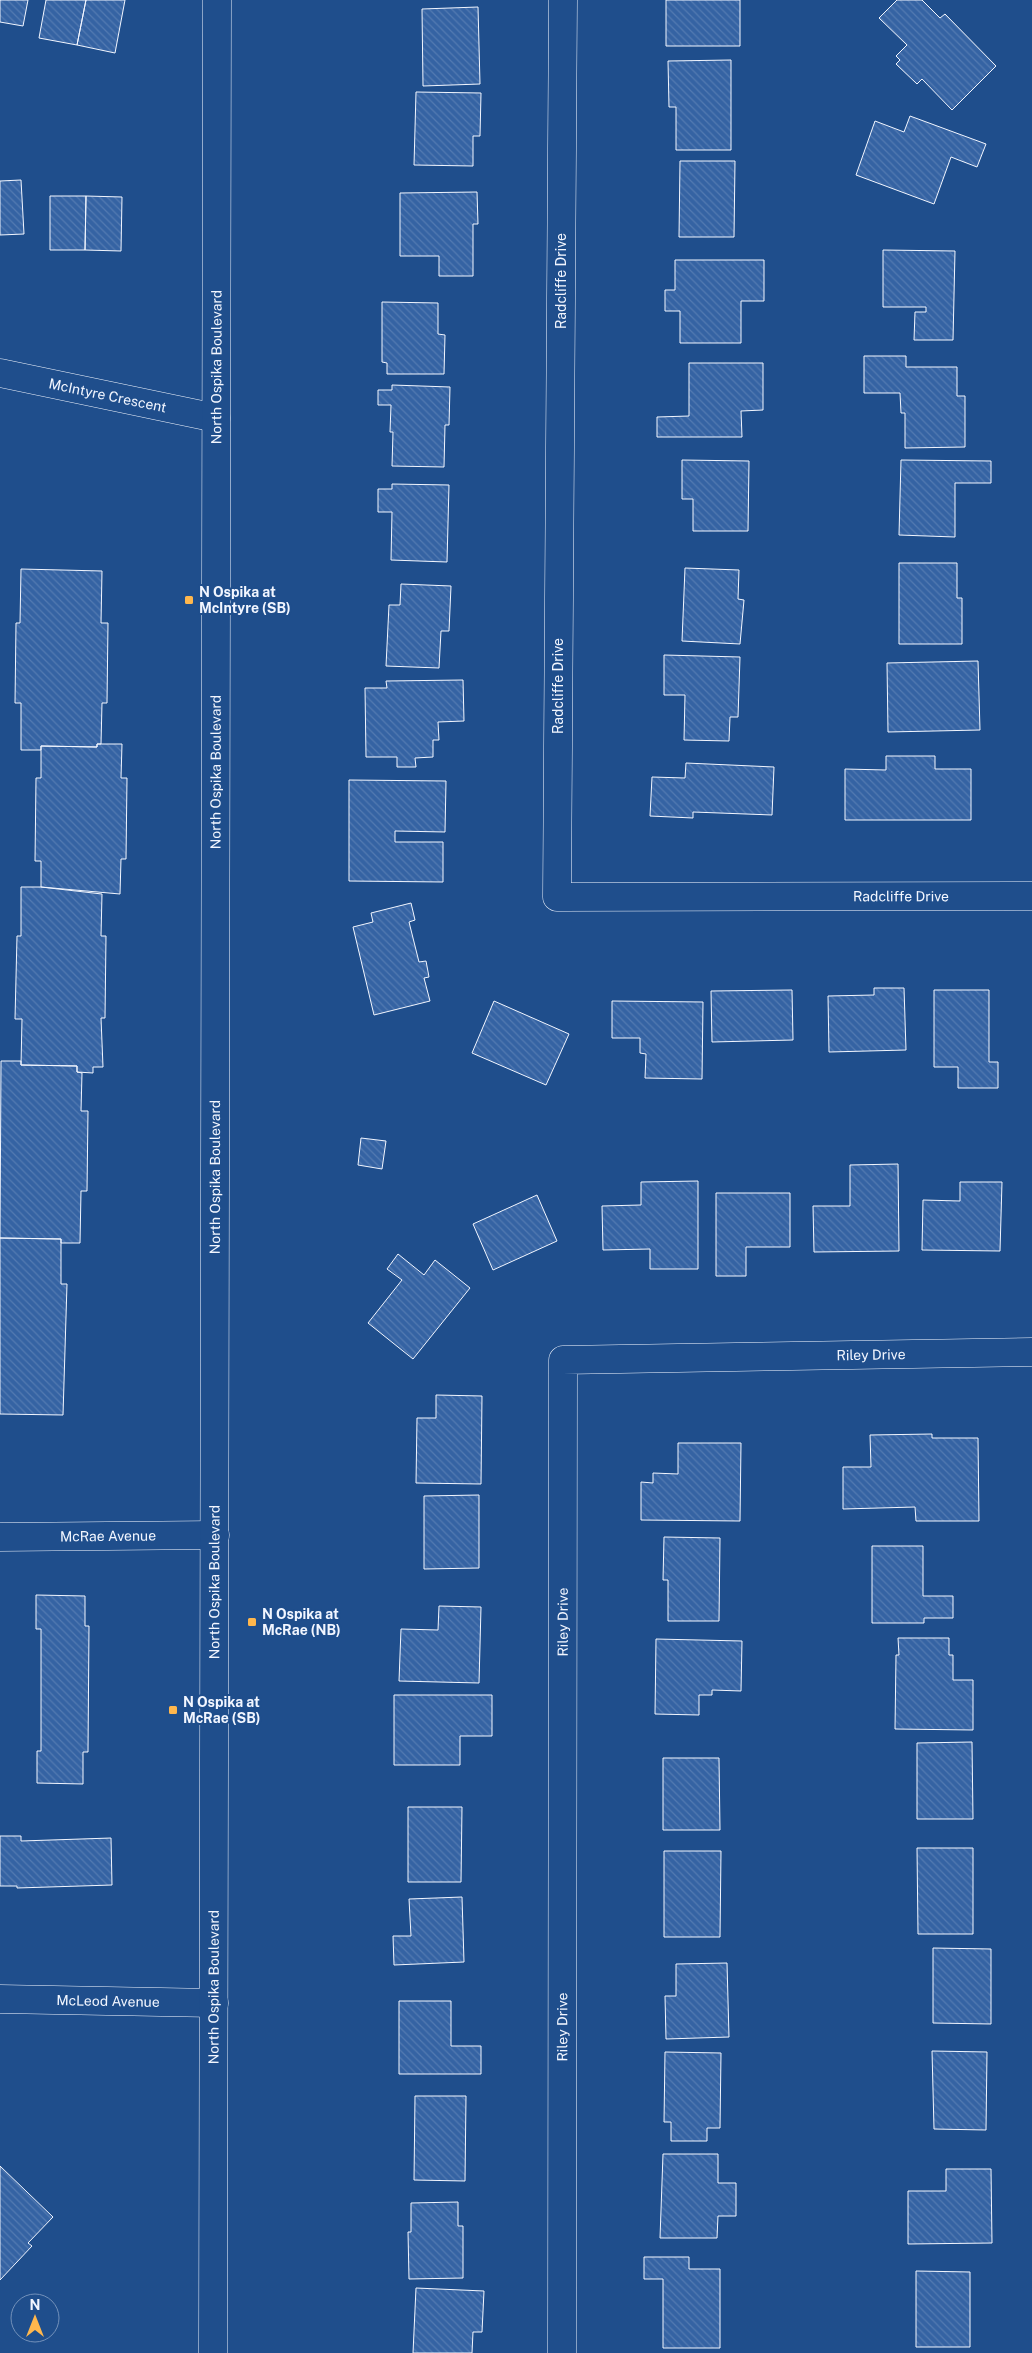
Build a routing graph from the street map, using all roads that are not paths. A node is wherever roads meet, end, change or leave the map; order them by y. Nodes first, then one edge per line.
1 (217, 0) edge
2 (563, 0) edge
3 (0, 373) edge
4 (216, 418) junction
5 (1032, 896) edge
6 (1032, 1352) edge
7 (215, 1535) junction
8 (0, 1536) edge
9 (0, 1999) edge
10 (214, 2004) junction
11 (213, 2353) edge
12 (562, 2353) edge

1 - 4 street, North Ospika Boulevard
2 - 5 street, Radcliffe Drive
3 - 4 street, McIntyre Crescent
4 - 7 street, North Ospika Boulevard
6 - 12 street, Riley Drive
7 - 8 street, McRae Avenue
7 - 10 street, North Ospika Boulevard
9 - 10 street, McLeod Avenue
10 - 11 street, North Ospika Boulevard

